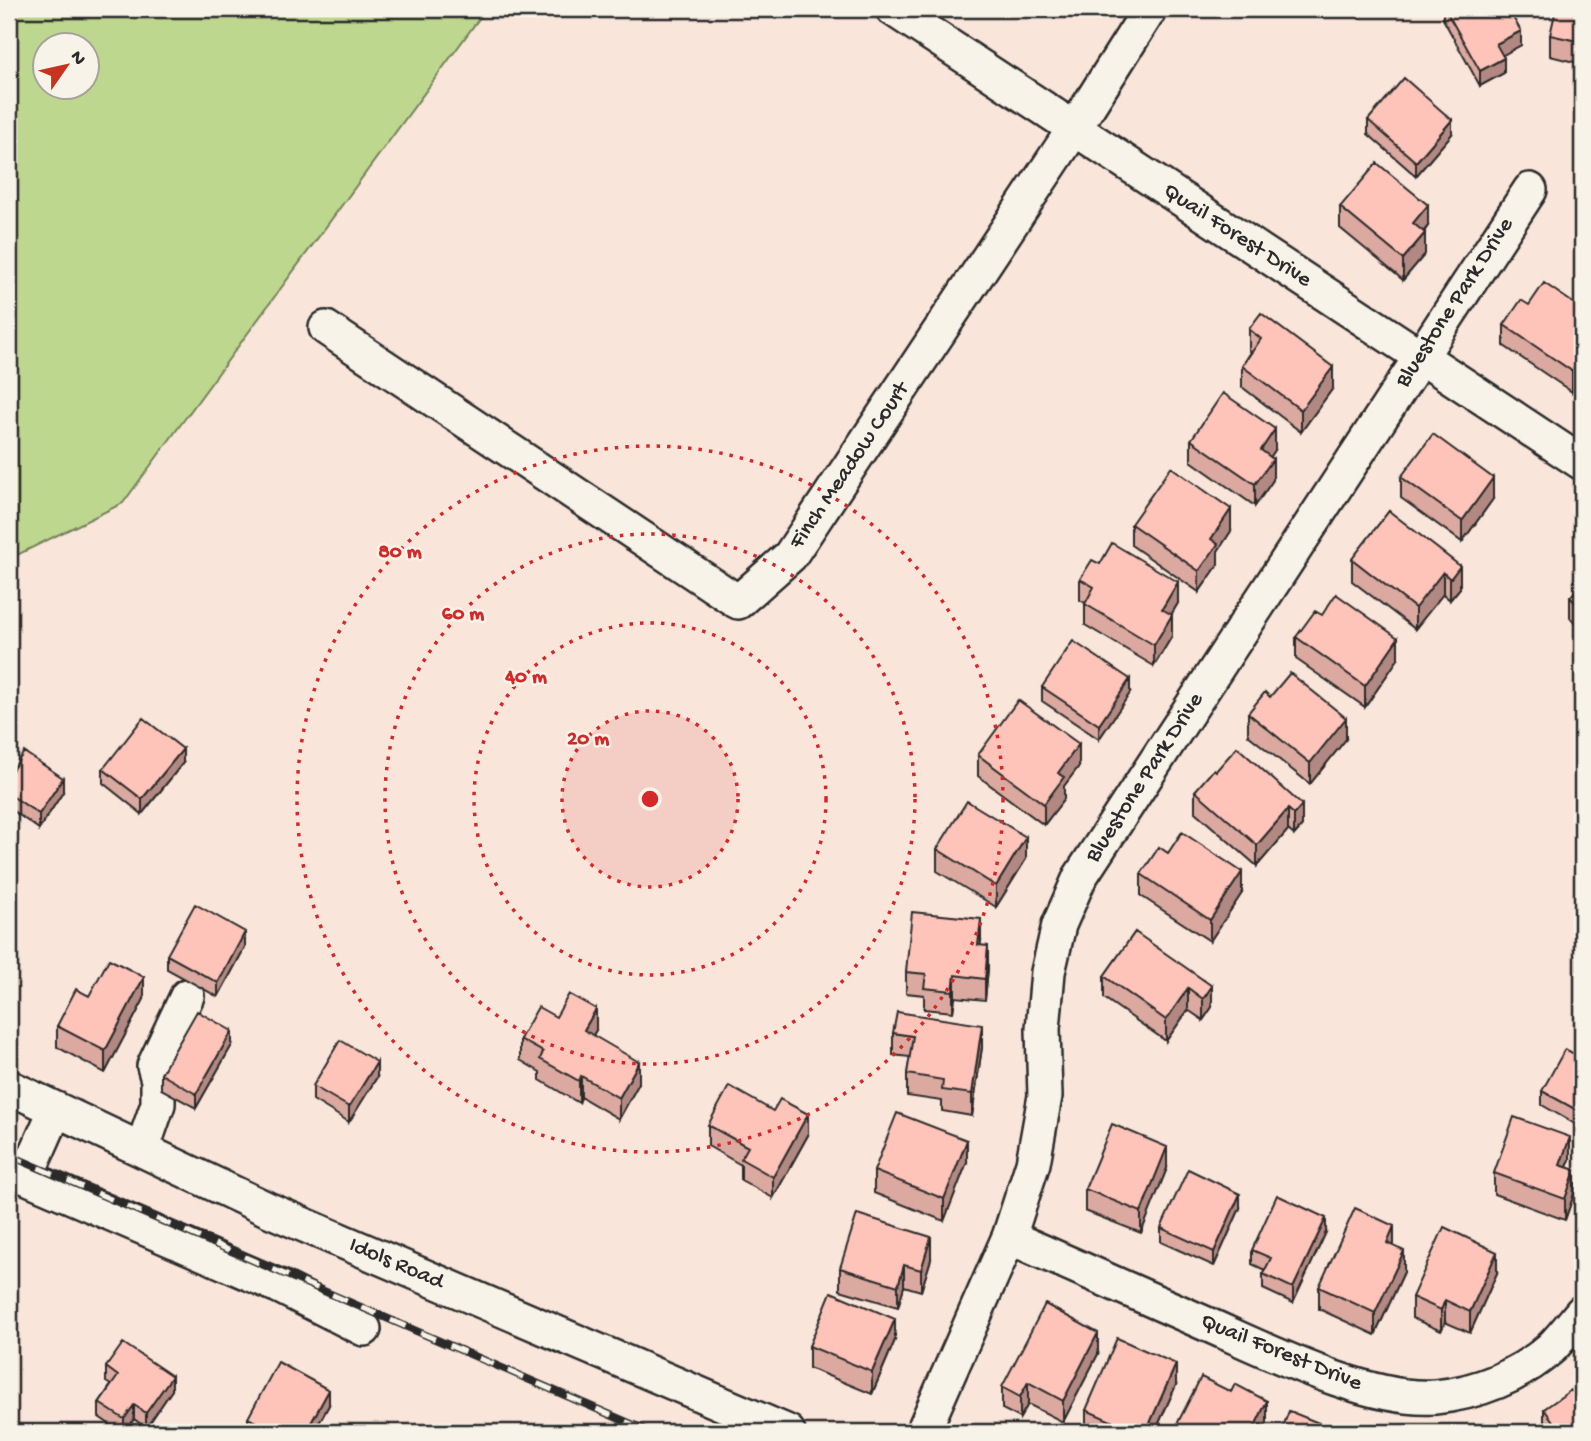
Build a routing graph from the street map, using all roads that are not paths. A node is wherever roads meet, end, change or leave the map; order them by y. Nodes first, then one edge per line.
1 (893, 9) edge
2 (1150, 9) edge
3 (1074, 129) junction
4 (1530, 190) dead end
5 (326, 328) dead end
6 (1420, 356) junction
7 (1582, 463) edge
8 (187, 996) dead end
9 (9, 1087) edge
10 (56, 1109) junction
11 (142, 1150) junction
12 (17, 1178) edge
13 (1009, 1237) junction
14 (1582, 1312) edge
15 (364, 1329) dead end
16 (788, 1432) edge
17 (923, 1432) edge

1 - 3 street, Quail Forest Drive
2 - 3 street, Finch Meadow Court
3 - 5 street, Finch Meadow Court
3 - 6 street, Quail Forest Drive
4 - 6 street, Bluestone Park Drive
6 - 7 street, Quail Forest Drive
6 - 13 street, Bluestone Park Drive
8 - 11 street
9 - 10 street, Idols Road
10 - 11 street, Idols Road
10 - 12 street
11 - 16 street, Idols Road
12 - 15 street
13 - 14 street, Quail Forest Drive
13 - 17 street, Bluestone Park Drive

